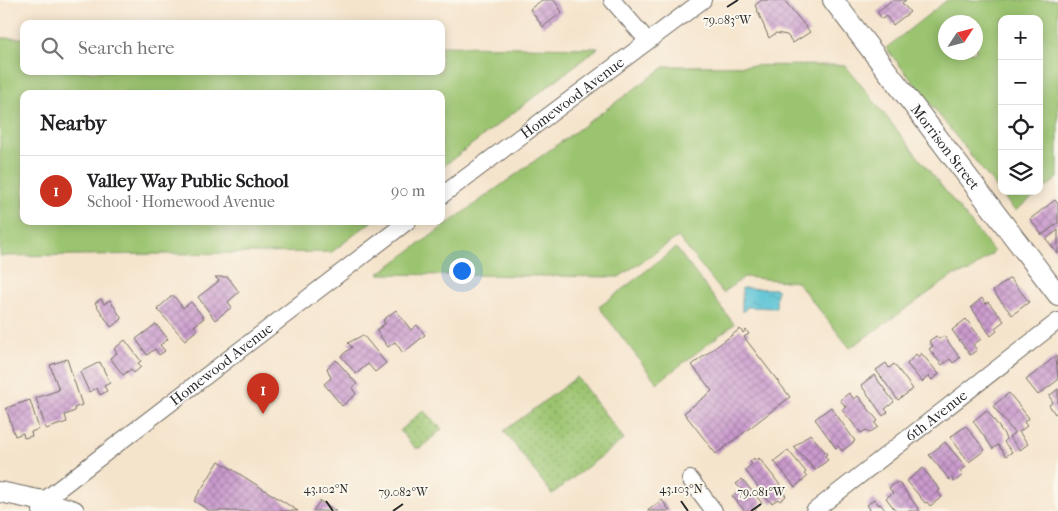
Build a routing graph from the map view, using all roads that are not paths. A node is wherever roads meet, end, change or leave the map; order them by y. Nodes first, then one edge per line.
1 (612, 0) edge
2 (703, 0) edge
3 (833, 0) edge
4 (647, 40) junction
5 (445, 193) edge
6 (403, 225) edge
7 (1058, 295) edge
8 (1058, 321) edge
9 (690, 479) dead end
10 (0, 492) edge
11 (42, 506) edge
12 (74, 511) edge
13 (714, 511) edge
14 (814, 511) edge

1 - 4 street
2 - 4 street, Homewood Avenue
3 - 7 street, Morrison Street
4 - 5 street, Homewood Avenue
6 - 11 street, Homewood Avenue
8 - 14 street, 6th Avenue
9 - 13 street
10 - 11 street
11 - 12 street

